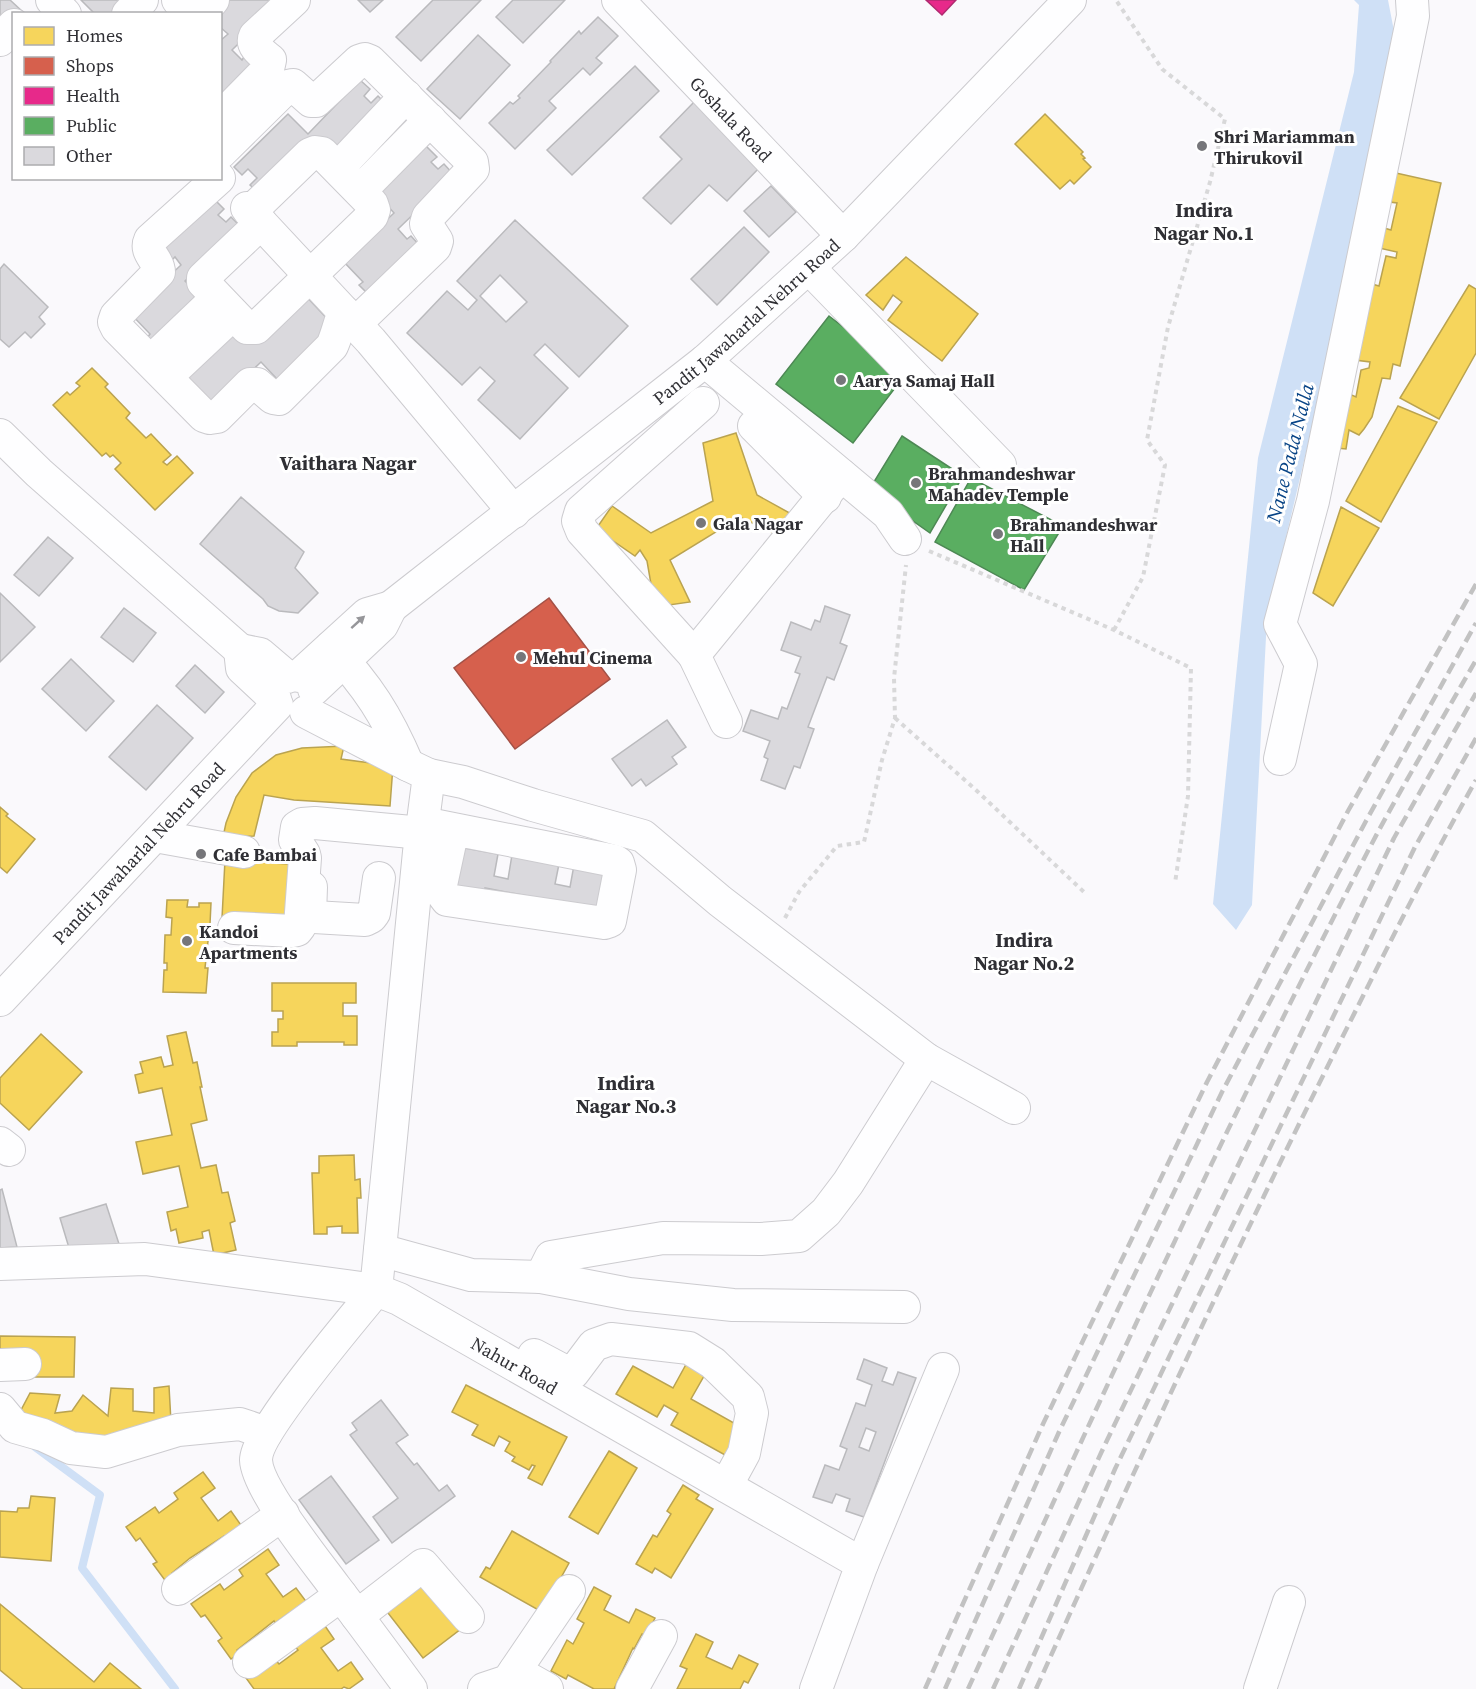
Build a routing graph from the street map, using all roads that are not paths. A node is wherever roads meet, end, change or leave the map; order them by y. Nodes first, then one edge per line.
1 (38, 0) edge
2 (52, 0) edge
3 (142, 0) edge
4 (213, 0) edge
5 (294, 0) edge
6 (618, 0) edge
7 (1070, 0) edge
8 (1412, 0) edge
9 (187, 6) edge
10 (27, 12) edge
11 (63, 12) edge
12 (130, 12) edge
13 (12, 28) edge
14 (0, 40) edge
15 (406, 96) junction
16 (222, 116) edge
17 (430, 120) junction
18 (222, 151) edge
19 (338, 168) junction
20 (217, 180) edge
21 (221, 180) edge
22 (360, 191) junction
23 (256, 217) junction
24 (843, 236) junction
25 (809, 268) junction
26 (311, 276) junction
27 (225, 306) junction
28 (350, 318) junction
29 (705, 361) junction
30 (159, 369) junction
31 (677, 384) junction
32 (703, 403) junction
33 (0, 435) edge
34 (593, 449) junction
35 (1000, 465) dead end
36 (620, 477) junction
37 (833, 486) junction
38 (514, 512) junction
39 (905, 540) road end
40 (338, 654) junction
41 (694, 655) junction
42 (293, 693) junction
43 (726, 722) dead end
44 (1280, 759) dead end
45 (419, 770) junction
46 (453, 829) junction
47 (154, 836) junction
48 (421, 836) junction
49 (244, 852) dead end
50 (379, 878) dead end
51 (234, 928) dead end
52 (0, 1000) edge
53 (926, 1059) junction
54 (1014, 1108) dead end
55 (380, 1250) junction
56 (0, 1264) edge
57 (541, 1277) junction
58 (376, 1290) junction
59 (904, 1307) dead end
60 (530, 1360) junction
61 (943, 1369) dead end
62 (0, 1409) edge
63 (267, 1433) junction
64 (726, 1486) junction
65 (283, 1514) junction
66 (862, 1564) junction
67 (178, 1589) dead end
68 (569, 1591) dead end
69 (1289, 1602) dead end
70 (349, 1605) junction
71 (468, 1617) dead end
72 (661, 1636) dead end
73 (249, 1662) dead end
74 (515, 1671) junction
75 (411, 1689) edge
76 (484, 1689) edge
77 (547, 1689) edge
78 (632, 1689) edge
79 (816, 1689) edge
80 (1260, 1689) edge

1 - 10 street
2 - 11 street
3 - 12 street
4 - 9 street
5 - 16 street
6 - 24 street, Goshala Road
7 - 24 street, Pandit Jawaharlal Nehru Road
8 - 44 street
13 - 14 street
15 - 17 street
15 - 18 street
15 - 19 street
17 - 22 street
17 - 28 street
19 - 22 street
19 - 23 street
20 - 30 street
21 - 23 street
22 - 26 street
23 - 26 street
23 - 27 street
24 - 25 street, Pandit Jawaharlal Nehru Road
25 - 29 street, Pandit Jawaharlal Nehru Road
25 - 35 street
26 - 27 street
26 - 28 street
27 - 30 street
28 - 30 street
28 - 38 street
29 - 31 street, Pandit Jawaharlal Nehru Road
29 - 37 street
31 - 32 street
31 - 34 street, Pandit Jawaharlal Nehru Road
32 - 36 street
32 - 37 street
33 - 42 street
34 - 36 street
34 - 38 street, Pandit Jawaharlal Nehru Road
36 - 41 street
37 - 39 street
37 - 41 street
38 - 40 street, Pandit Jawaharlal Nehru Road
40 - 42 street, Pandit Jawaharlal Nehru Road
40 - 45 street
41 - 43 street
42 - 45 street
42 - 47 street, Pandit Jawaharlal Nehru Road
45 - 48 street
45 - 53 street
46 - 46 street
46 - 48 street
47 - 49 street
47 - 52 street, Pandit Jawaharlal Nehru Road
48 - 50 street
48 - 51 street
48 - 55 street
53 - 54 street
53 - 57 street
55 - 57 street
55 - 58 street
56 - 58 street, Nahur Road
57 - 59 street
58 - 60 street, Nahur Road
58 - 63 street
60 - 64 street, Nahur Road
60 - 64 street
61 - 66 street
62 - 63 street
63 - 65 street
64 - 66 street, Nahur Road
65 - 67 street
65 - 70 street
66 - 79 street
68 - 74 street
69 - 80 street
70 - 71 street
70 - 73 street
70 - 75 street
72 - 78 street
74 - 76 street
74 - 77 street

